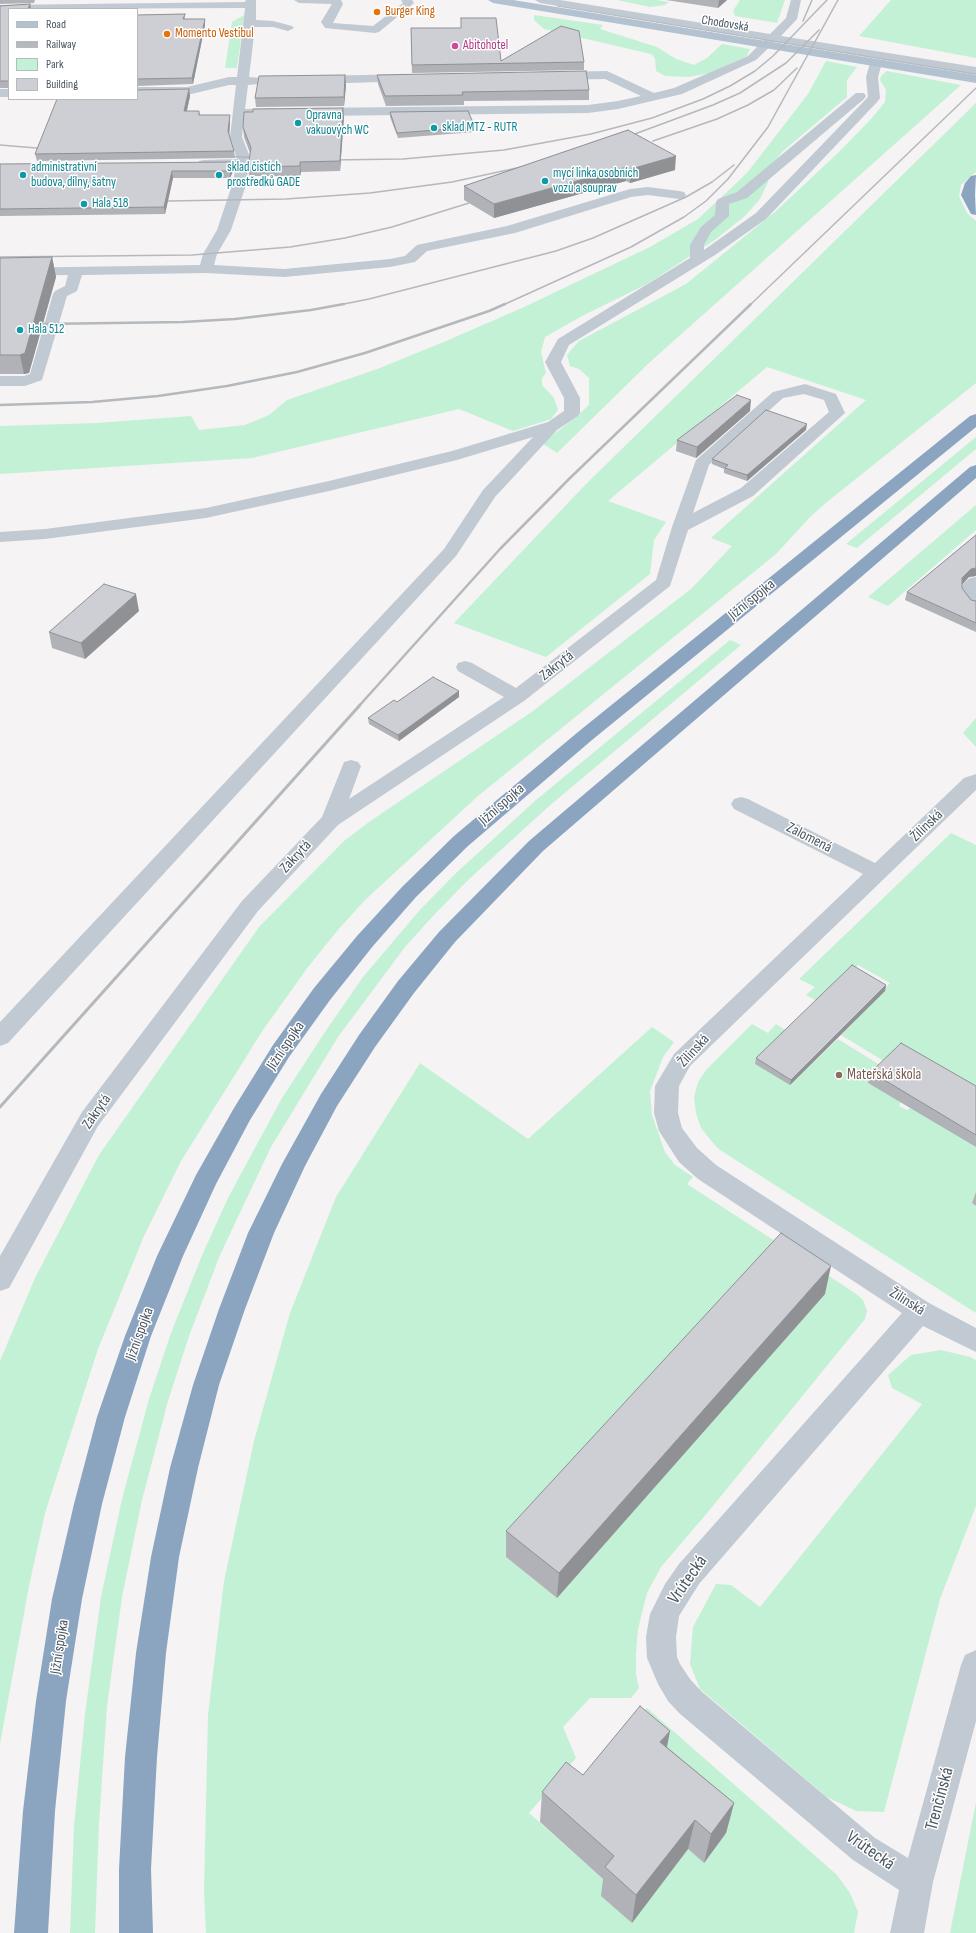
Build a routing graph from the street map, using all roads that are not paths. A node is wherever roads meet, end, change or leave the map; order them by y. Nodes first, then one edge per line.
1 (262, 0) edge
2 (299, 0) edge
3 (337, 0) edge
4 (406, 0) edge
5 (493, 0) edge
6 (523, 0) edge
7 (540, 0) edge
8 (571, 0) edge
9 (796, 0) edge
10 (251, 2) edge
11 (590, 6) edge
12 (0, 8) edge
13 (250, 23) junction
14 (288, 28) dead end
15 (721, 30) junction
16 (870, 60) junction
17 (976, 66) edge
18 (976, 71) edge
19 (544, 76) edge
20 (417, 78) edge
21 (976, 79) edge
22 (306, 80) edge
23 (242, 81) junction
24 (266, 81) edge
25 (138, 91) edge
26 (652, 97) junction
27 (286, 112) edge
28 (302, 112) edge
29 (238, 113) junction
30 (243, 163) junction
31 (188, 164) edge
32 (976, 179) edge
33 (679, 195) dead end
34 (976, 211) edge
35 (697, 259) junction
36 (206, 269) junction
37 (76, 271) junction
38 (0, 272) edge
39 (0, 381) edge
40 (976, 419) edge
41 (553, 426) junction
42 (976, 470) edge
43 (680, 527) junction
44 (0, 537) edge
45 (976, 582) edge
46 (976, 603) edge
47 (465, 667) dead end
48 (518, 697) junction
49 (351, 766) dead end
50 (976, 780) edge
51 (741, 804) dead end
52 (331, 820) junction
53 (878, 873) junction
54 (0, 1037) edge
55 (0, 1280) edge
56 (920, 1311) junction
57 (976, 1341) edge
58 (974, 1679) edge
59 (917, 1882) junction
60 (31, 1933) edge
61 (136, 1933) edge
62 (907, 1933) edge

1 - 10 street
2 - 3 street
3 - 4 street
5 - 11 main road, Chodovská
6 - 11 street
7 - 11 street
8 - 11 main road, Chodovská
9 - 26 street
10 - 12 street
10 - 13 street
11 - 15 main road, Chodovská
11 - 15 main road, Chodovská
13 - 14 street
13 - 23 street
15 - 16 main road, Chodovská
15 - 16 main road, Chodovská
16 - 17 main road, Chodovská
16 - 18 street
16 - 21 main road, Chodovská
16 - 35 street
16 - 35 street
19 - 26 street
20 - 22 street
23 - 24 street
23 - 25 street
23 - 29 street
26 - 28 street
27 - 29 street
29 - 30 street
30 - 31 street
30 - 36 street
32 - 34 highway
33 - 36 street
35 - 41 street
36 - 37 street
37 - 38 street
37 - 39 street
40 - 60 highway, Jižní spojka
41 - 44 street
41 - 54 street
42 - 61 highway
43 - 43 street, Zakrytá
43 - 48 street, Zakrytá
45 - 46 street
47 - 48 street
48 - 52 street, Zakrytá
49 - 52 street
50 - 53 street, Žilinská
51 - 53 street, Zalomená
52 - 55 street, Zakrytá
53 - 56 street, Žilinská
56 - 57 street, Žilinská
56 - 59 street, Vrútecká
58 - 59 street, Trenčínská
59 - 62 street, Trenčínská

